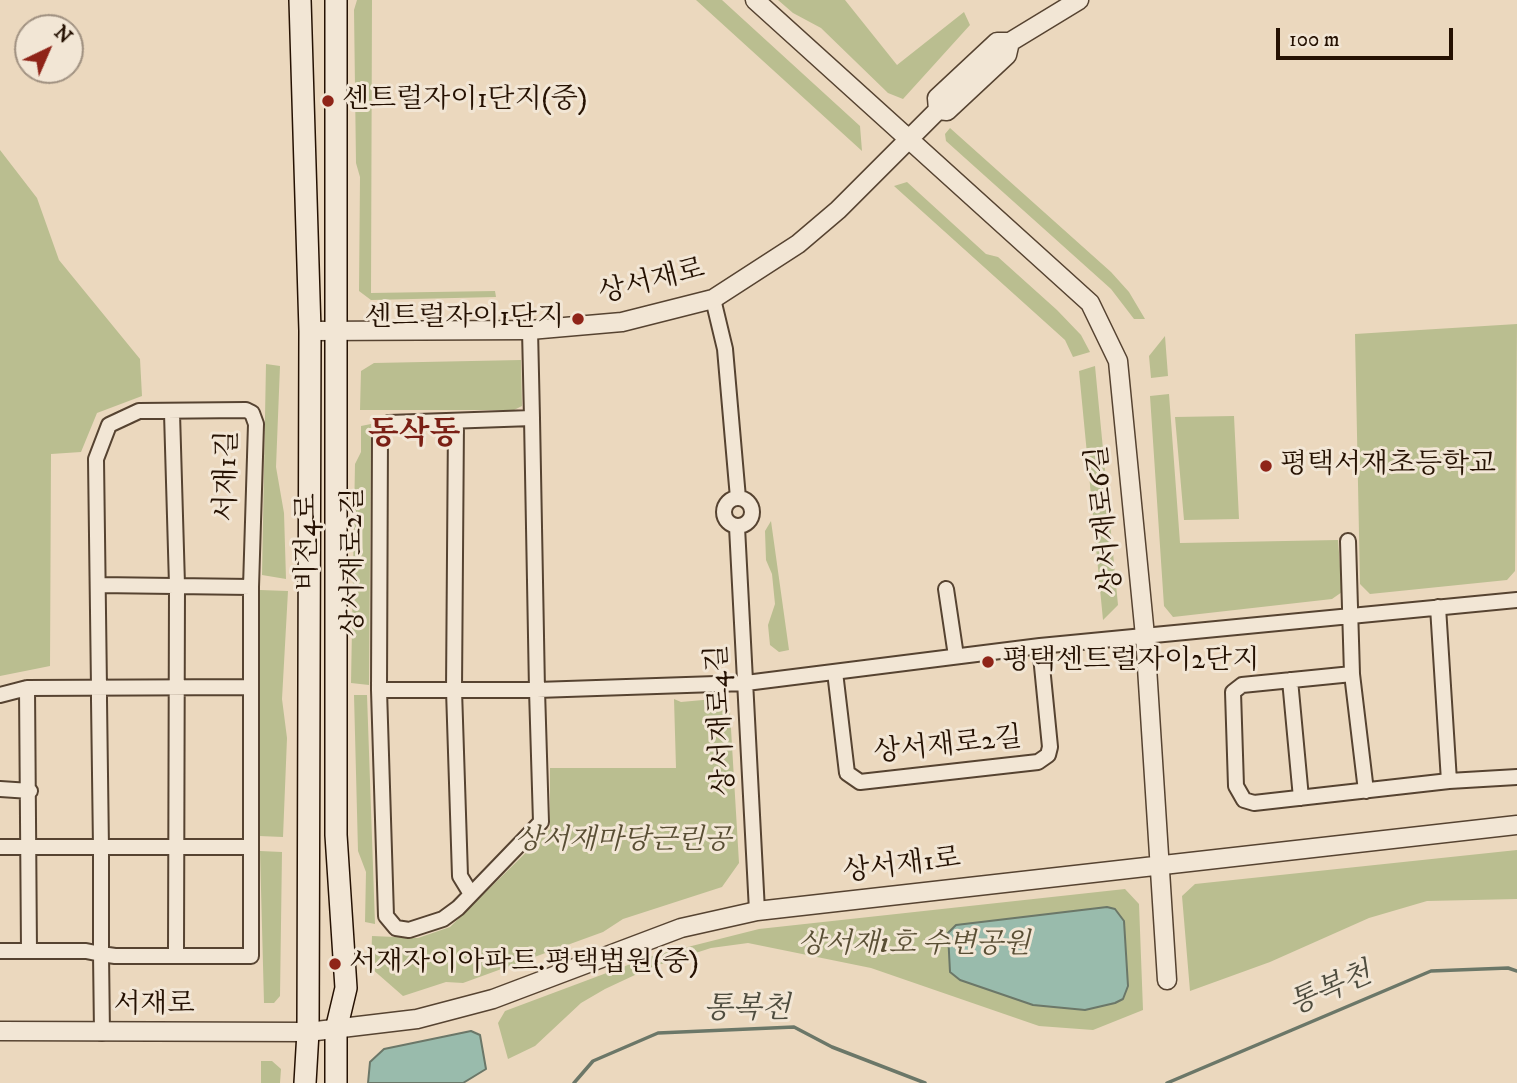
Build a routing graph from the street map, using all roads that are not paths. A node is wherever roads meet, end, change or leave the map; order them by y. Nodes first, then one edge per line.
1 (300, 0) edge
2 (336, 0) edge
3 (755, 0) edge
4 (1079, 0) edge
5 (908, 141) junction
6 (713, 299) junction
7 (530, 330) junction
8 (310, 331) junction
9 (338, 331) junction
10 (172, 413) junction
11 (532, 418) junction
12 (456, 421) junction
13 (738, 498) junction
14 (737, 527) junction
15 (1348, 541) dead end
16 (98, 585) junction
17 (177, 585) junction
18 (251, 587) junction
19 (946, 589) dead end
20 (1517, 600) edge
21 (1438, 607) junction
22 (1349, 614) junction
23 (1145, 636) junction
24 (1040, 646) junction
25 (956, 656) junction
26 (835, 671) junction
27 (1352, 674) junction
28 (1290, 680) junction
29 (746, 683) junction
30 (176, 687) junction
31 (251, 687) junction
32 (27, 688) junction
33 (99, 688) junction
34 (379, 690) junction
35 (454, 690) junction
36 (537, 690) junction
37 (0, 695) edge
38 (1517, 778) edge
39 (1449, 781) junction
40 (0, 789) edge
41 (30, 791) junction
42 (1366, 791) junction
43 (1301, 798) junction
44 (1517, 825) edge
45 (176, 846) junction
46 (0, 847) edge
47 (30, 847) junction
48 (250, 847) junction
49 (101, 848) junction
50 (1157, 863) junction
51 (471, 894) junction
52 (757, 911) junction
53 (0, 951) edge
54 (29, 951) junction
55 (101, 954) junction
56 (176, 954) junction
57 (1167, 980) dead end
58 (336, 1030) junction
59 (0, 1031) edge
60 (102, 1032) junction
61 (309, 1032) junction
62 (305, 1083) edge
63 (336, 1083) edge

1 - 8 main road, 비전4로
2 - 9 main road, 비전4로
3 - 5 street, 상서재로6길
4 - 5 street, 상서재로
5 - 6 street, 상서재로
5 - 23 street, 상서재로6길
6 - 7 street, 상서재로
6 - 13 street
7 - 9 street, 상서재로
7 - 11 street
8 - 9 street, 상서재로
8 - 61 main road, 비전4로
9 - 58 main road, 비전4로
10 - 16 street
10 - 17 street, 서재1길
10 - 18 street, 서재1길
11 - 12 street, 상서재로2길
11 - 36 street
12 - 34 street, 상서재로2길
12 - 35 street
13 - 14 street
13 - 14 street
14 - 29 street, 상서재로4길
15 - 22 street
16 - 17 street
16 - 33 street
17 - 18 street
17 - 30 street, 서재1길
18 - 31 street, 서재1길
19 - 25 street
20 - 21 street
21 - 22 street
21 - 39 street
22 - 23 street
22 - 27 street
23 - 24 street
23 - 50 street, 상서재로6길
24 - 25 street
24 - 26 street, 상서재로2길
25 - 26 street
26 - 29 street
27 - 28 street
27 - 42 street
28 - 43 street
28 - 43 street
29 - 36 street
29 - 52 street, 상서재로4길
30 - 31 street
30 - 33 street
30 - 45 street, 서재1길
31 - 48 street, 서재1길
32 - 33 street
32 - 37 street
32 - 41 street
33 - 49 street
34 - 35 street
34 - 51 street, 상서재로2길
35 - 36 street
35 - 51 street
36 - 51 street
38 - 39 street
39 - 42 street
40 - 41 street
41 - 47 street
42 - 43 street
44 - 50 street, 상서재1로
45 - 48 street
45 - 49 street
45 - 56 street, 서재1길
46 - 47 street
47 - 49 street
47 - 54 street
48 - 56 street, 서재1길
49 - 55 street
50 - 52 street, 상서재1로
50 - 57 street, 상서재로6길
52 - 58 street, 상서재1로
53 - 54 street
54 - 55 street
55 - 56 street
55 - 60 street
58 - 61 street, 상서재1로
58 - 63 main road, 비전4로
59 - 60 street, 서재로
60 - 61 street, 서재로
61 - 62 main road, 비전4로

